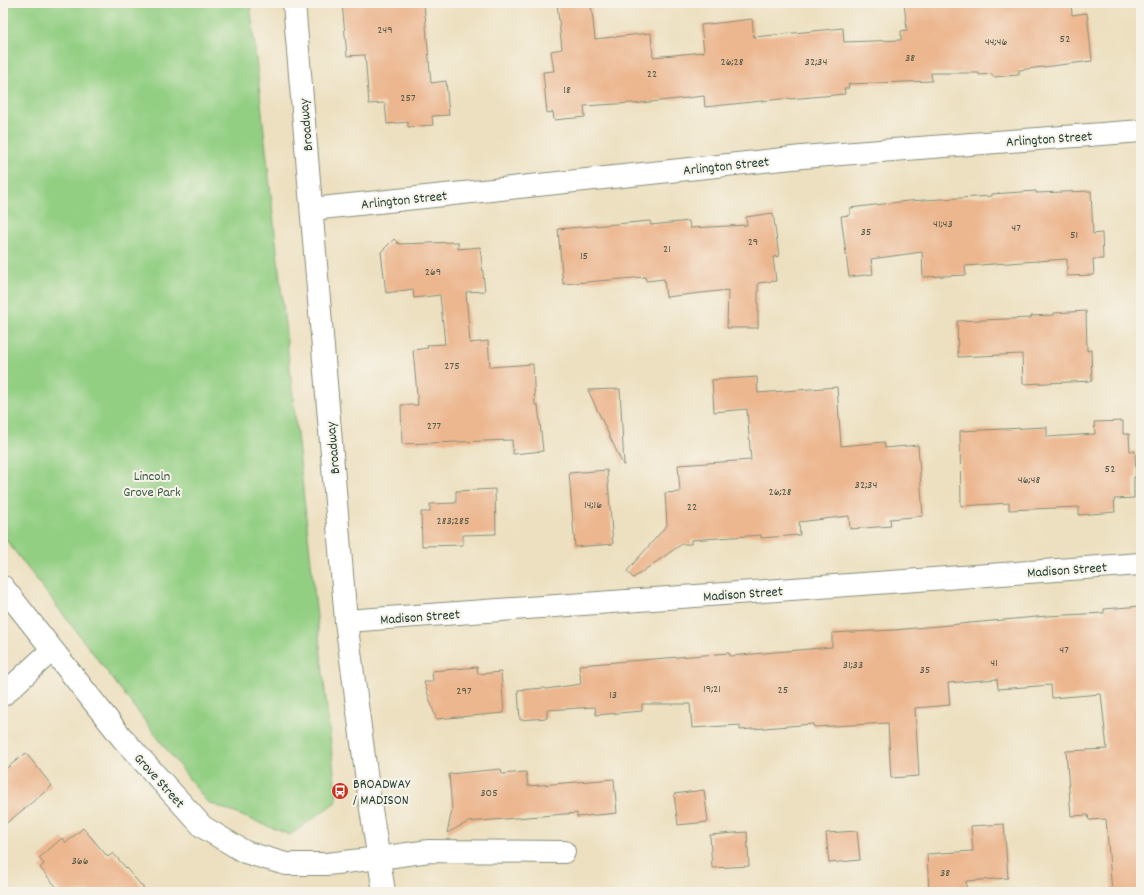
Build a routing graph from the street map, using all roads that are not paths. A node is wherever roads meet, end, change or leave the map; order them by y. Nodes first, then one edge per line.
1 (294, 3) edge
2 (1141, 131) edge
3 (312, 209) junction
4 (1141, 564) edge
5 (3, 587) edge
6 (346, 621) junction
7 (52, 650) junction
8 (3, 695) edge
9 (564, 852) dead end
10 (379, 858) junction
11 (384, 892) edge

1 - 3 street, Broadway
2 - 3 street, Arlington Street
3 - 6 street, Broadway
4 - 6 street, Madison Street
5 - 7 street, Grove Street
6 - 10 street, Broadway
7 - 8 street
7 - 10 street, Grove Street
9 - 10 street, Grove Street
10 - 11 street, Broadway

